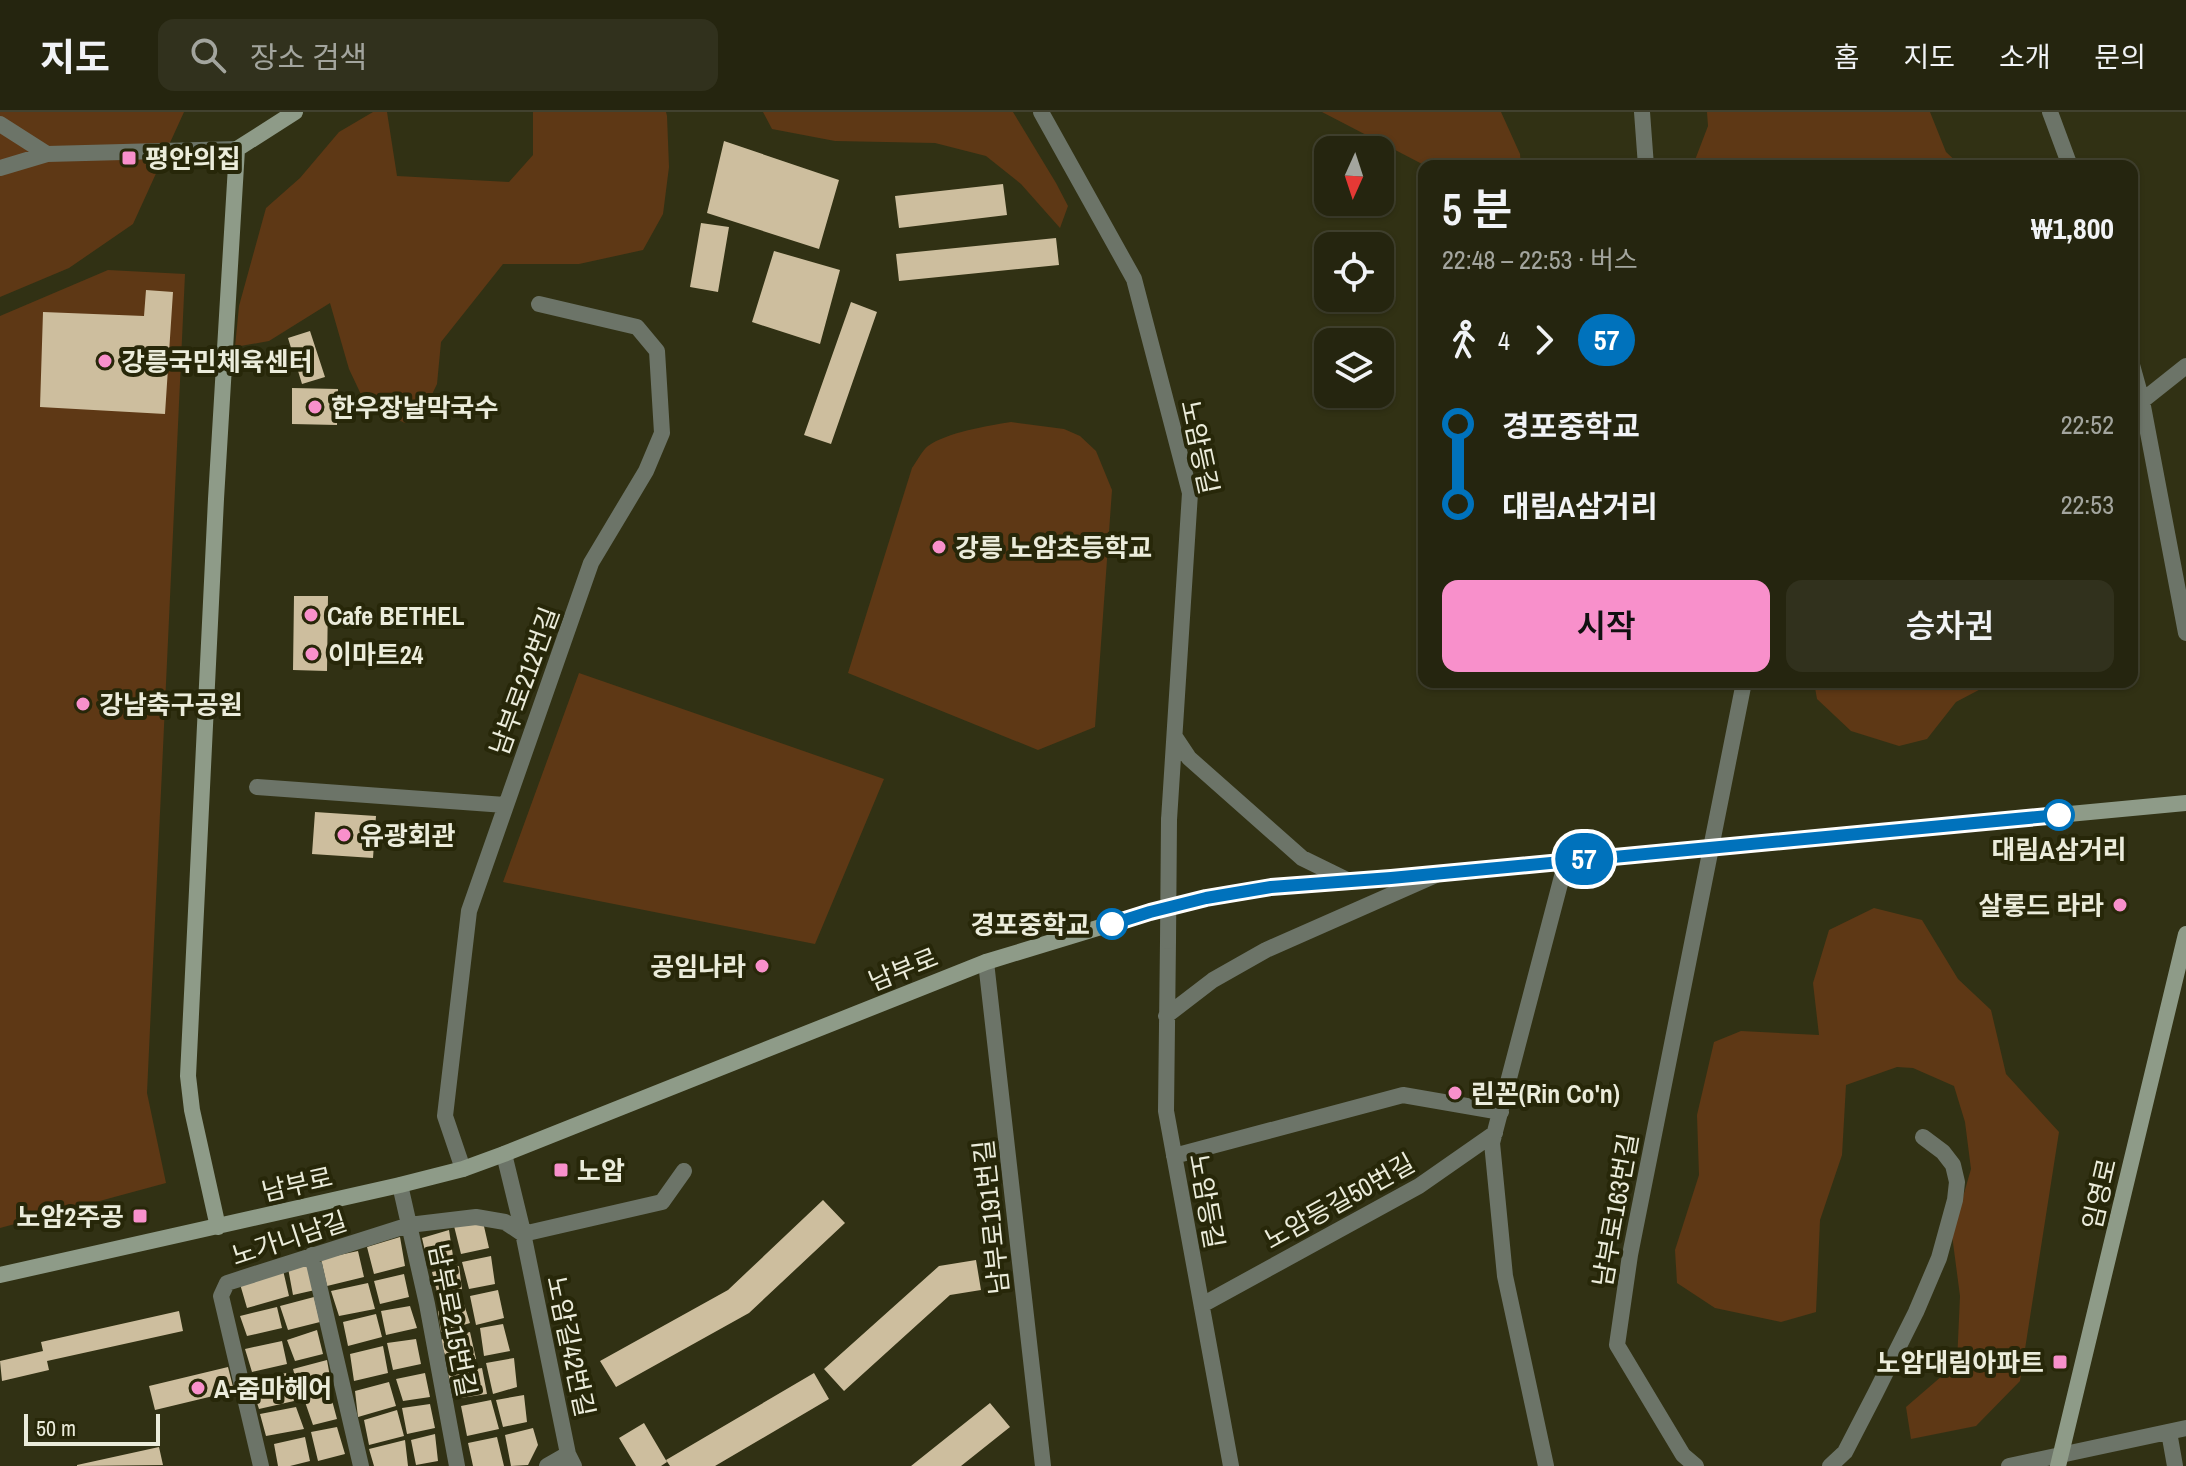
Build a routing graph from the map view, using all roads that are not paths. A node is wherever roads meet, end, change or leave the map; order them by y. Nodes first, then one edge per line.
1 (295, 112) edge
2 (1041, 112) edge
3 (1642, 112) edge
4 (2050, 112) edge
5 (0, 124) edge
6 (237, 149) junction
7 (47, 154) junction
8 (1646, 160) edge
9 (2068, 160) edge
10 (0, 168) edge
11 (539, 304) dead end
12 (2186, 366) edge
13 (2138, 387) edge
14 (2142, 401) junction
15 (2186, 633) edge
16 (1743, 688) edge
17 (1175, 737) junction
18 (257, 787) dead end
19 (2186, 803) edge
20 (505, 805) junction
21 (1710, 848) junction
22 (1566, 861) junction
23 (1442, 873) junction
24 (1349, 881) junction
25 (2186, 934) edge
26 (986, 962) junction
27 (1166, 1016) junction
28 (1501, 1112) junction
29 (1495, 1133) junction
30 (1923, 1137) dead end
31 (504, 1154) junction
32 (1174, 1156) junction
33 (463, 1169) junction
34 (684, 1171) dead end
35 (400, 1185) junction
36 (409, 1225) junction
37 (218, 1227) junction
38 (523, 1234) junction
39 (312, 1255) junction
40 (0, 1275) edge
41 (1202, 1305) junction
42 (2186, 1428) edge
43 (2169, 1432) junction
44 (571, 1460) edge
45 (2060, 1461) edge
46 (261, 1466) edge
47 (361, 1466) edge
48 (457, 1466) edge
49 (547, 1466) edge
50 (1043, 1466) edge
51 (1231, 1466) edge
52 (1546, 1466) edge
53 (1696, 1466) edge
54 (1830, 1466) edge
55 (2009, 1466) edge
56 (2175, 1466) edge

1 - 6 street
2 - 17 street, 노암등길
3 - 8 street
4 - 9 street
5 - 7 street
6 - 7 street
6 - 37 street
7 - 10 street
11 - 20 street, 남부로212번길
12 - 14 street
13 - 14 street
14 - 15 street
16 - 21 street, 남부로163번길
17 - 24 street
17 - 27 street, 노암등길, bridge
18 - 20 street
19 - 21 street, 남부로
20 - 33 street, 남부로212번길
21 - 22 street, 남부로
21 - 53 street, 남부로163번길
22 - 23 street, 남부로
22 - 28 street
23 - 24 street, 남부로
23 - 27 street
24 - 26 street, 남부로
25 - 45 street, 임영로
26 - 31 street, 남부로
26 - 50 street, 남부로191번길
27 - 32 street, 노암등길
28 - 29 street
28 - 32 street
29 - 41 street, 노암등길50번길
29 - 52 street
30 - 54 street
31 - 33 street, 남부로
31 - 38 street, 노암길42번길
32 - 41 street, 노암등길
33 - 35 street, 남부로
34 - 38 street
35 - 36 street, 남부로215번길
35 - 37 street, 남부로
36 - 38 street
36 - 39 street, 노가니남길
36 - 48 street, 남부로215번길
37 - 40 street, 남부로
38 - 44 street, 노암길42번길
39 - 46 street, 노가니남길
39 - 47 street
41 - 51 street, 노암등길
42 - 43 street
43 - 45 street
43 - 56 street
44 - 49 street
45 - 55 street

